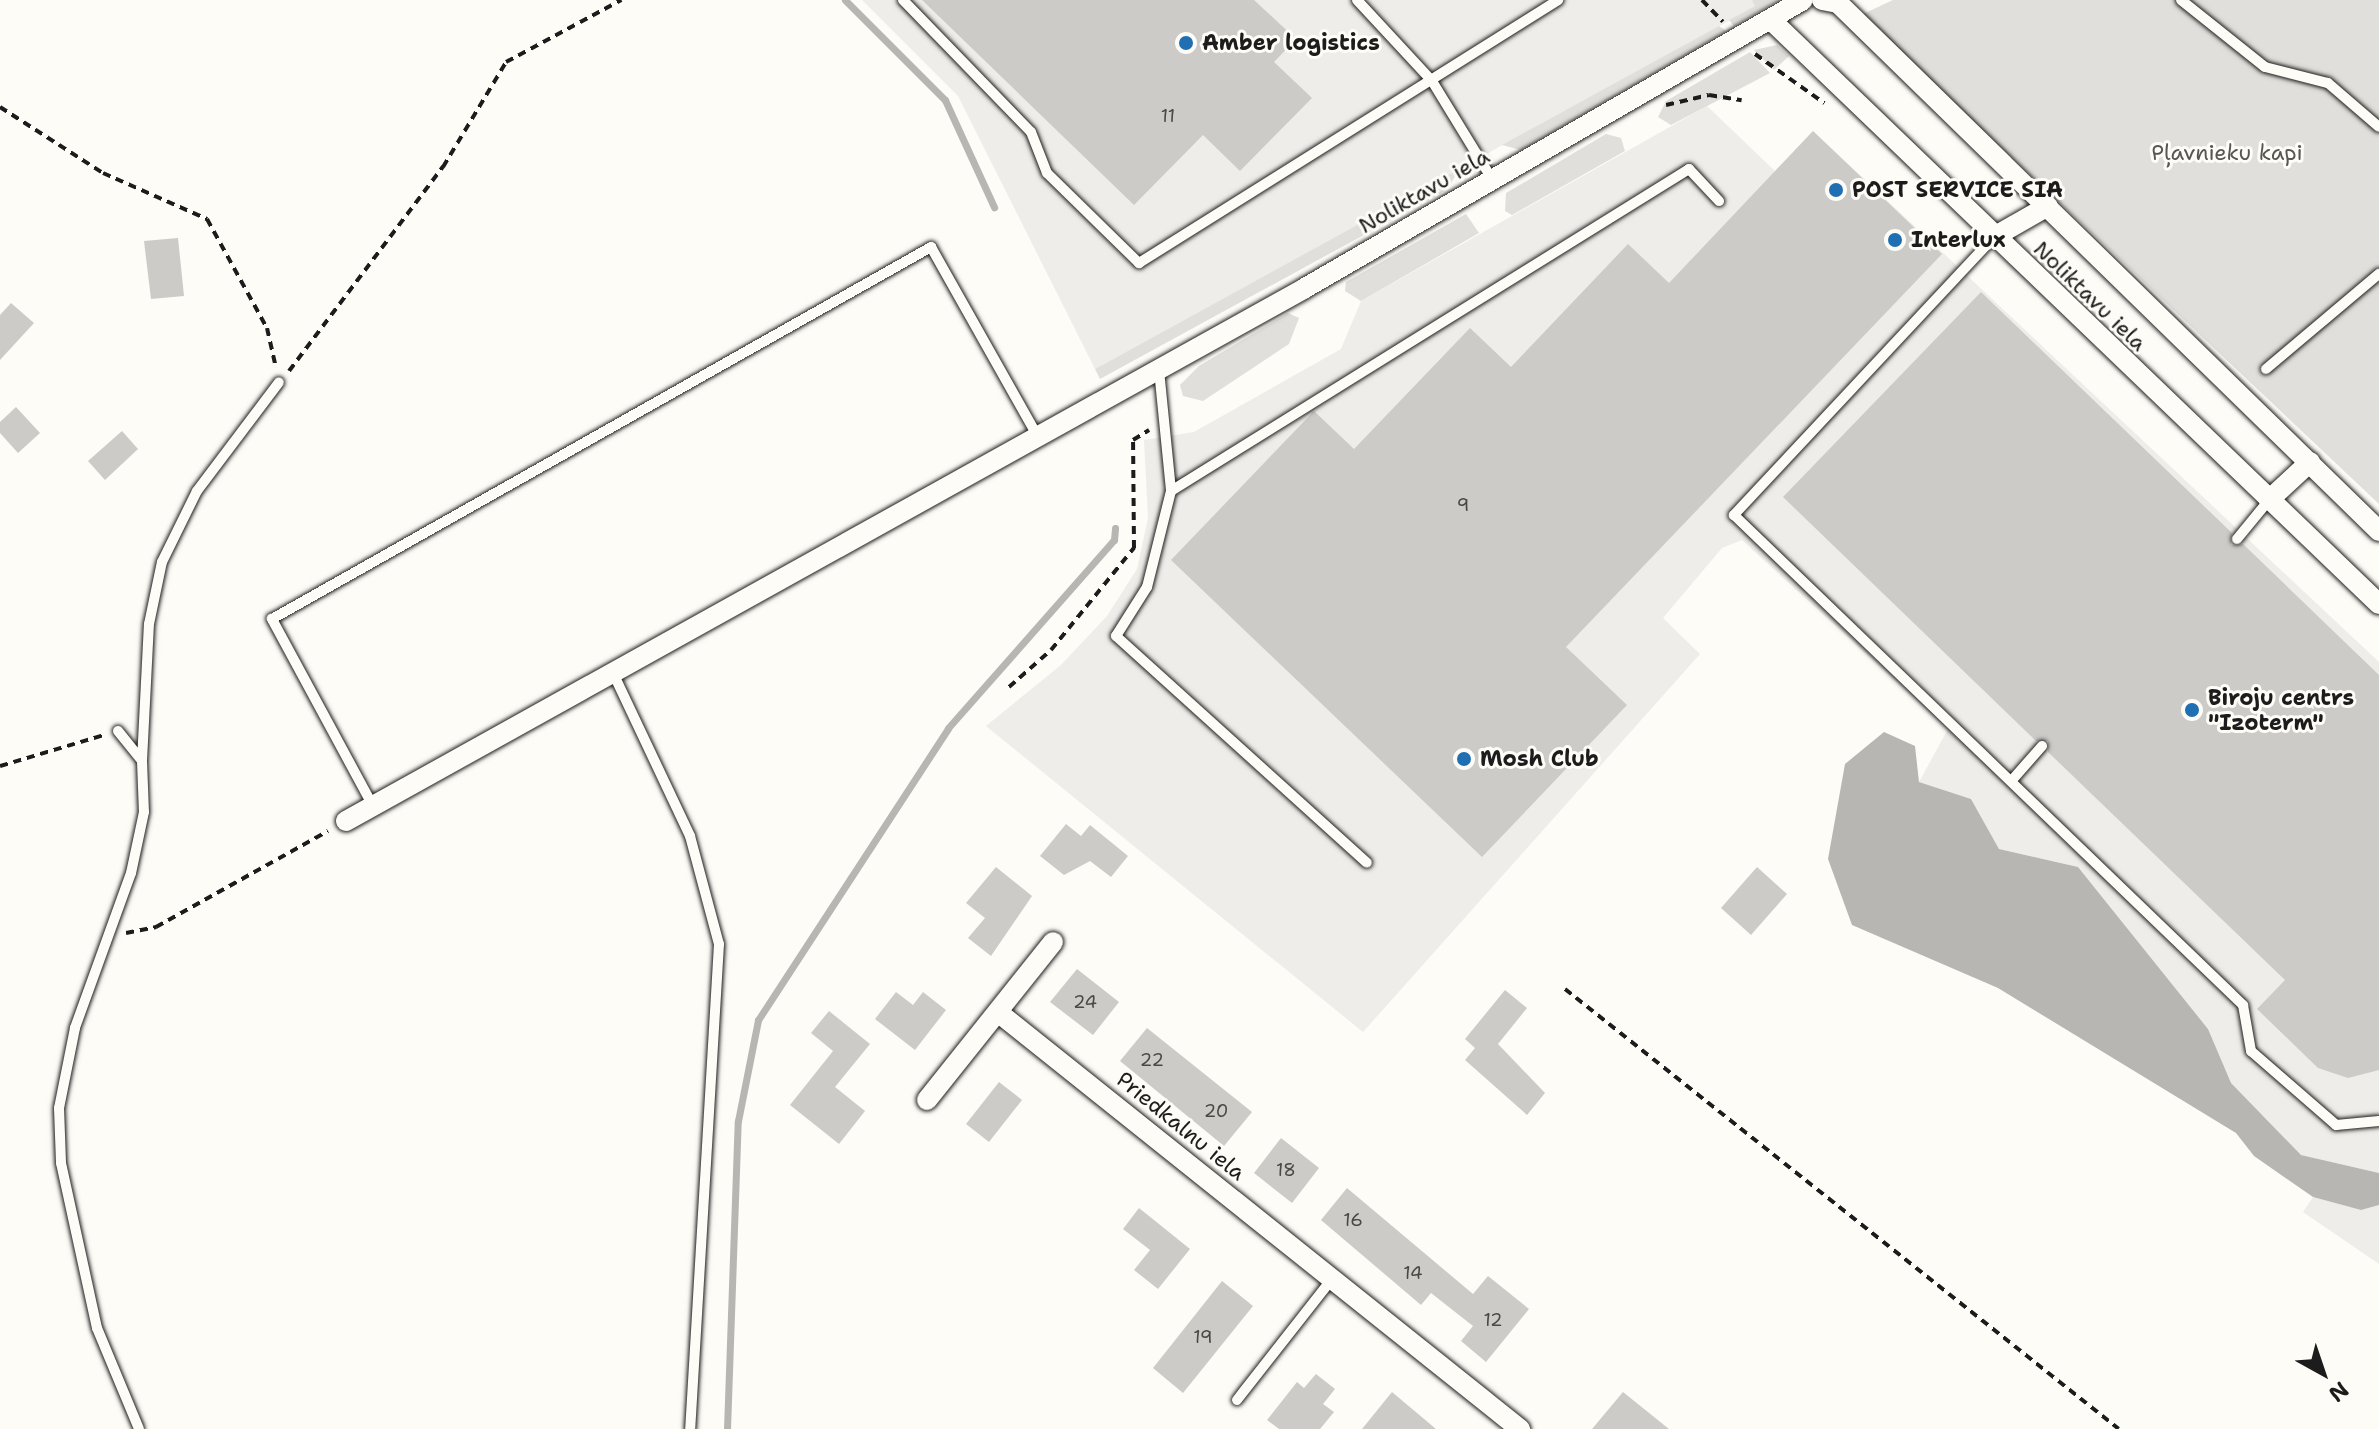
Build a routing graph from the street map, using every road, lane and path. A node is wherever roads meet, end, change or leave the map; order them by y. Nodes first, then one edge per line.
1 (621, 0) edge
2 (903, 0) edge
3 (1357, 0) edge
4 (1558, 0) edge
5 (1702, 0) edge
6 (1803, 0) edge
7 (1822, 0) edge
8 (2181, 0) edge
9 (1771, 20) junction
10 (1739, 38) junction
11 (1432, 81) junction
12 (1640, 96) junction
13 (1742, 100) dead end
14 (1824, 103) dead end
15 (0, 107) edge
16 (2379, 127) edge
17 (1492, 179) junction
18 (1719, 201) dead end
19 (2048, 206) junction
20 (1994, 237) junction
21 (2379, 274) edge
22 (2266, 369) dead end
23 (1159, 370) junction
24 (279, 382) junction
25 (1161, 422) junction
26 (1038, 437) junction
27 (2310, 462) junction
28 (1171, 491) junction
29 (2269, 500) junction
30 (2379, 531) edge
31 (2237, 539) dead end
32 (2379, 604) edge
33 (613, 673) junction
34 (1009, 687) dead end
35 (118, 731) joint
36 (2042, 746) dead end
37 (142, 761) junction
38 (0, 766) edge
39 (2013, 779) junction
40 (373, 806) junction
41 (346, 821) joint
42 (1367, 863) dead end
43 (108, 937) junction
44 (1053, 942) dead end
45 (1565, 989) dead end
46 (999, 1013) junction
47 (927, 1100) dead end
48 (2379, 1121) edge
49 (1332, 1278) junction
50 (1237, 1400) dead end
51 (139, 1429) edge
52 (690, 1429) edge
53 (1520, 1429) edge
54 (2119, 1429) edge

1 - 24 path
2 - 11 lane
3 - 11 lane
4 - 11 lane
5 - 10 path
6 - 9 street, Noliktavu iela
7 - 19 street, Noliktavu iela
8 - 16 lane
9 - 10 street, Noliktavu iela
9 - 20 street, Noliktavu iela
10 - 12 street, Noliktavu iela
10 - 14 path
11 - 17 lane
12 - 13 path
12 - 17 street, Noliktavu iela
15 - 24 path
17 - 23 street, Noliktavu iela
18 - 28 lane
19 - 20 street
19 - 27 street, Noliktavu iela
20 - 29 street, Noliktavu iela
20 - 39 lane
21 - 22 lane
23 - 25 lane
23 - 26 street, Noliktavu iela
24 - 37 lane
25 - 28 lane
25 - 34 path
26 - 33 street, Noliktavu iela
26 - 40 lane
27 - 29 street
27 - 30 street, Noliktavu iela
28 - 42 lane
29 - 31 lane
29 - 32 street, Noliktavu iela
33 - 40 street, Noliktavu iela
33 - 52 lane
35 - 37 lane
35 - 38 path
36 - 39 lane
37 - 43 lane
39 - 48 lane
40 - 41 street, Noliktavu iela
41 - 43 path
43 - 51 lane
44 - 46 street
45 - 54 path
46 - 47 street
46 - 49 street, Priedkalnu iela
49 - 50 lane
49 - 53 street, Priedkalnu iela

